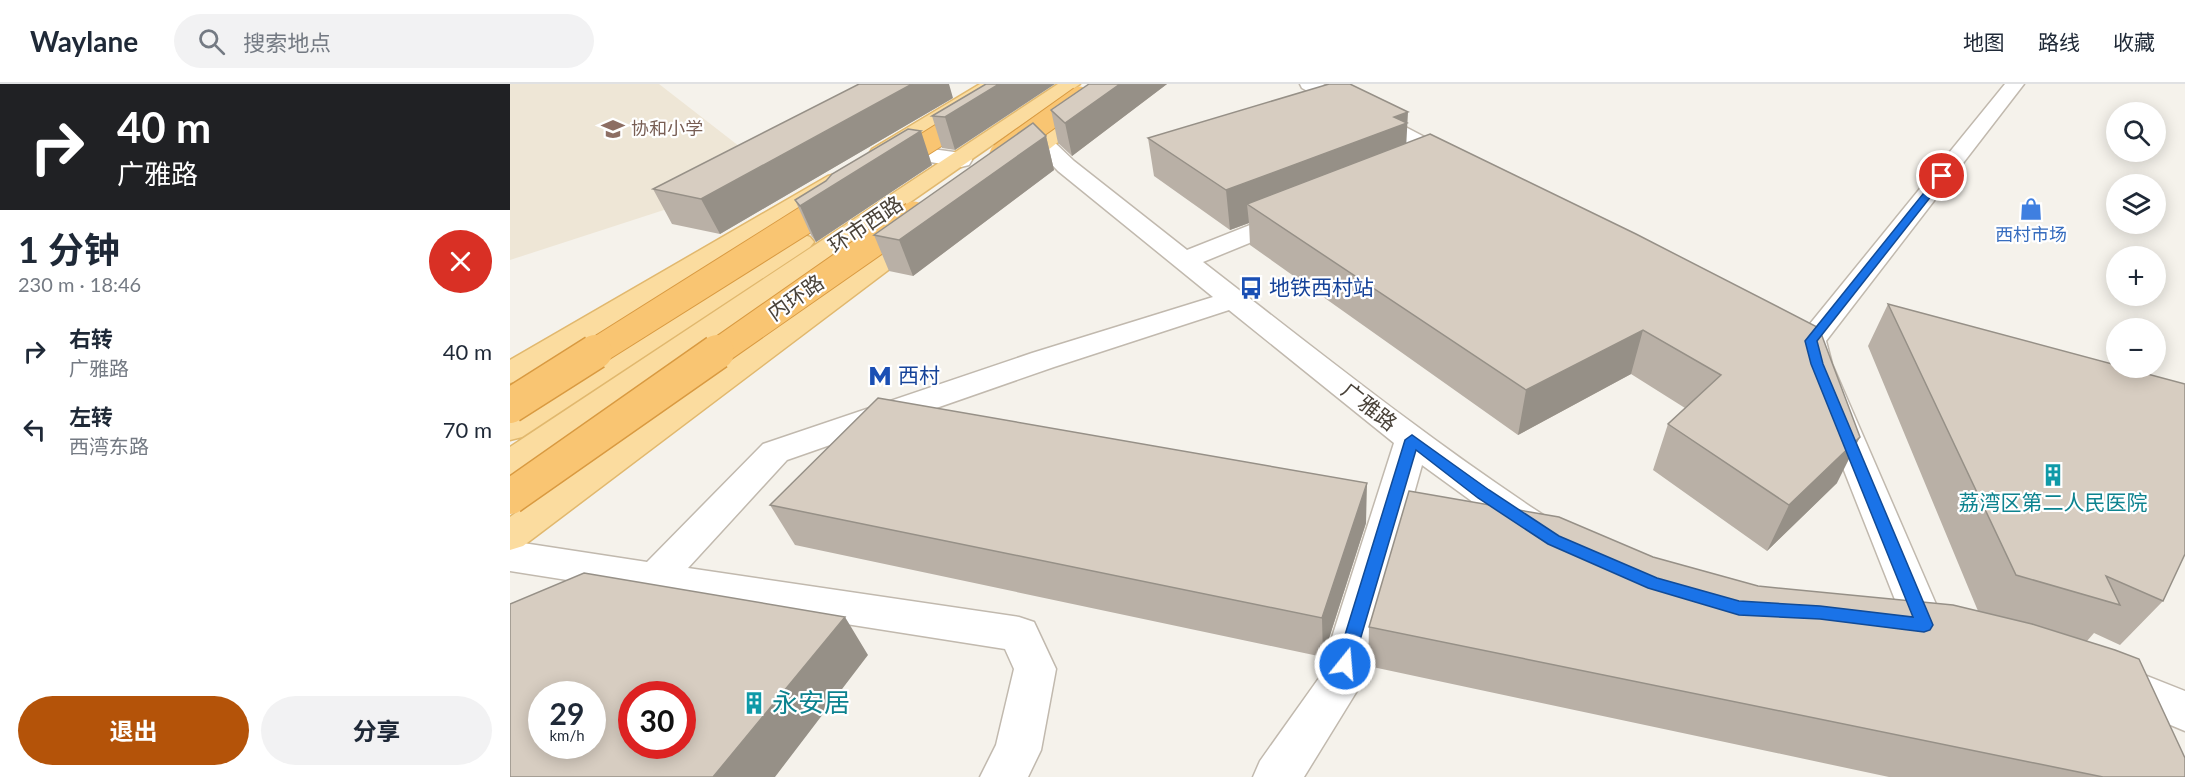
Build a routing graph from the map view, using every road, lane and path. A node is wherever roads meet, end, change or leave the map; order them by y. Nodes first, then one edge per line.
1 (993, 84) edge
2 (1042, 84) edge
3 (1122, 84) edge
4 (1309, 84) edge
5 (2015, 84) edge
6 (949, 88) dead end
7 (1019, 93) edge
8 (1085, 93) edge
9 (972, 106) junction
10 (1043, 144) junction
11 (889, 149) junction
12 (1443, 156) junction
13 (948, 158) junction
14 (1411, 169) edge
15 (1475, 172) edge
16 (865, 179) junction
17 (989, 183) edge
18 (1314, 208) edge
19 (942, 218) edge
20 (1185, 260) junction
21 (1234, 299) junction
22 (639, 346) junction
23 (510, 374) edge
24 (510, 380) edge
25 (510, 388) edge
26 (510, 406) edge
27 (510, 429) edge
28 (1412, 440) junction
29 (510, 464) edge
30 (510, 497) edge
31 (510, 536) edge
32 (1572, 549) edge
33 (510, 556) edge
34 (655, 578) junction
35 (1878, 620) edge
36 (2078, 669) edge
37 (2185, 711) edge
38 (1004, 777) edge
39 (1277, 777) edge

1 - 9 main road
2 - 7 main road, 环市西路
3 - 8 main road
4 - 12 street
5 - 35 street
6 - 9 main road
7 - 8 main road
7 - 8 main road, 环市西路
7 - 9 highway, bridge
7 - 10 main road
7 - 13 main road, 环市西路
8 - 10 main road
8 - 30 highway, 内环路, bridge
9 - 11 main road
9 - 16 highway, bridge
10 - 17 main road
10 - 20 street, 广雅路
11 - 13 street
11 - 23 main road
12 - 14 street
12 - 15 street
13 - 22 main road, 环市西路
13 - 29 main road, 环市西路
16 - 24 highway
16 - 26 highway, bridge
18 - 20 street
19 - 31 main road
20 - 21 street, 广雅路
21 - 28 street, 广雅路
21 - 34 street
22 - 25 main road
22 - 27 main road, 环市西路
28 - 32 street, 广雅路
28 - 39 street
33 - 34 street
34 - 38 street
36 - 37 street

